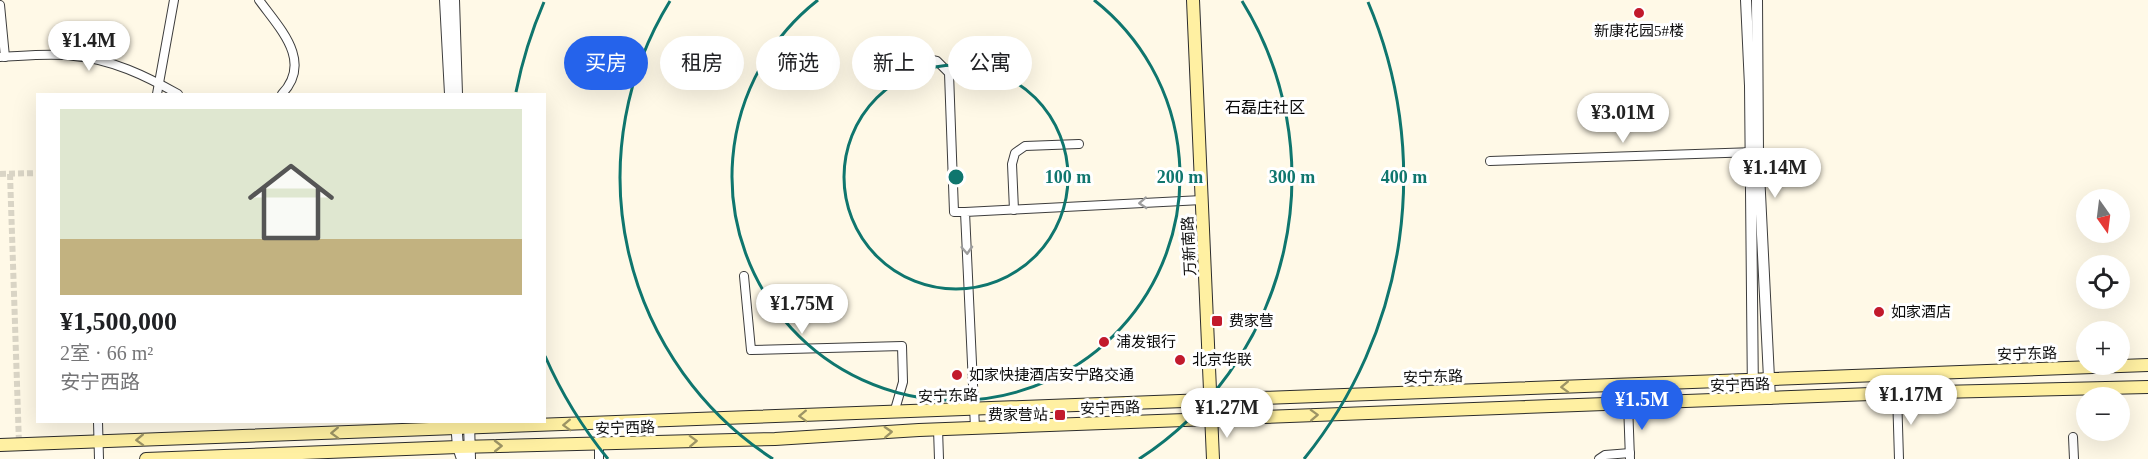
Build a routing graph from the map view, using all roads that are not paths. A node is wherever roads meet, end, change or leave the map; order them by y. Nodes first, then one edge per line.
1 (174, 0) edge
2 (259, 0) edge
3 (446, 0) edge
4 (454, 0) edge
5 (1193, 0) edge
6 (1746, 0) edge
7 (1757, 0) edge
8 (0, 5) edge
9 (2, 57) edge
10 (936, 61) edge
11 (159, 84) junction
12 (157, 93) edge
13 (176, 93) edge
14 (283, 93) edge
15 (450, 93) edge
16 (457, 93) edge
17 (1079, 144) dead end
18 (1754, 153) junction
19 (1490, 161) dead end
20 (1202, 200) junction
21 (1014, 210) junction
22 (965, 212) junction
23 (744, 276) dead end
24 (2148, 365) edge
25 (1809, 379) junction
26 (1753, 381) junction
27 (1770, 381) junction
28 (1720, 382) junction
29 (2148, 387) edge
30 (1897, 393) junction
31 (1809, 397) junction
32 (1753, 399) junction
33 (1770, 399) junction
34 (1719, 400) junction
35 (1211, 401) junction
36 (1628, 404) junction
37 (974, 410) junction
38 (894, 412) junction
39 (1212, 419) junction
40 (98, 423) edge
41 (535, 423) edge
42 (546, 423) edge
43 (456, 425) edge
44 (470, 425) edge
45 (975, 428) junction
46 (938, 429) junction
47 (422, 430) junction
48 (2073, 437) dead end
49 (98, 442) junction
50 (599, 444) junction
51 (0, 445) edge
52 (422, 449) junction
53 (465, 453) edge
54 (1630, 456) edge
55 (99, 459) edge
56 (146, 459) edge
57 (599, 459) edge
58 (939, 459) edge
59 (1213, 459) edge
60 (1599, 459) edge
61 (1899, 459) edge
62 (2074, 459) edge

1 - 11 street
2 - 14 street
3 - 15 street
4 - 16 street
5 - 20 main road, 万新南路
6 - 18 street
7 - 18 street
8 - 9 street
9 - 11 street
10 - 22 street
11 - 12 street
11 - 13 street
17 - 21 street
18 - 19 street
18 - 26 street
18 - 27 street
20 -> 21 street
20 - 35 main road, 万新南路
21 - 22 street
22 -> 37 street
23 - 38 street
24 - 25 main road, 安宁东路
25 - 27 main road, 安宁东路
25 - 31 main road
26 - 27 main road, 安宁东路
26 - 28 main road, 安宁东路
26 - 32 street
27 - 33 street
28 - 34 main road
28 -> 35 main road, 安宁东路
29 - 30 main road, 安宁西路
30 - 31 main road, 安宁西路
30 - 61 street
31 - 33 main road, 安宁西路
32 - 33 main road, 安宁西路
32 - 34 main road, 安宁西路
34 - 36 main road, 安宁西路
35 - 37 main road, 安宁东路
35 - 39 main road, 万新南路
39 -> 36 main road, 安宁西路
36 - 54 street
37 - 38 main road, 安宁东路
37 - 45 street
38 -> 42 main road, 安宁东路
39 - 45 main road, 安宁西路
39 - 59 main road, 万新南路
40 - 49 street
41 -> 44 main road, 安宁东路
43 - 44 main road, 安宁东路
43 - 47 main road, 安宁东路
43 - 53 street
44 - 53 street
45 - 46 main road, 安宁西路
50 -> 46 main road, 安宁西路
46 - 58 street
47 -> 49 main road, 安宁东路
47 - 52 main road
48 - 62 street
49 - 51 main road, 安宁东路
49 - 55 street
53 -> 50 main road, 安宁西路
50 - 57 street
52 - 53 main road, 安宁西路
52 - 56 main road, 安宁西路
54 - 60 street

